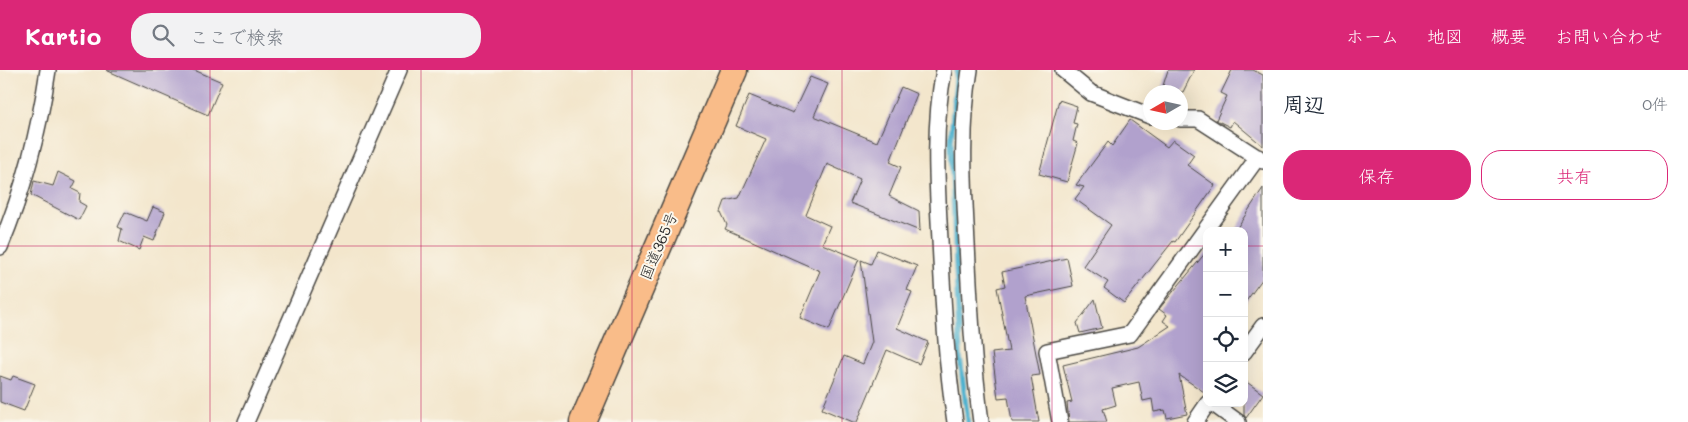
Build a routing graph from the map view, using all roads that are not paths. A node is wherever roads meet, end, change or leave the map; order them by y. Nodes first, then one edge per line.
1 (48, 70) edge
2 (399, 70) edge
3 (734, 70) edge
4 (944, 70) edge
5 (970, 70) edge
6 (1063, 70) edge
7 (1143, 113) edge
8 (1188, 119) edge
9 (1261, 159) edge
10 (0, 247) edge
11 (1263, 326) edge
12 (1248, 347) edge
13 (1205, 407) edge
14 (1217, 407) edge
15 (246, 422) edge
16 (583, 422) edge
17 (955, 422) edge
18 (981, 422) edge
19 (1060, 422) edge
20 (1195, 422) edge
21 (1238, 422) edge

1 - 10 street
2 - 15 street
3 - 16 highway, 国道365号
4 - 17 street
5 - 18 street
6 - 7 street
8 - 9 street
9 - 19 street
11 - 12 street
13 - 20 street
14 - 21 street

